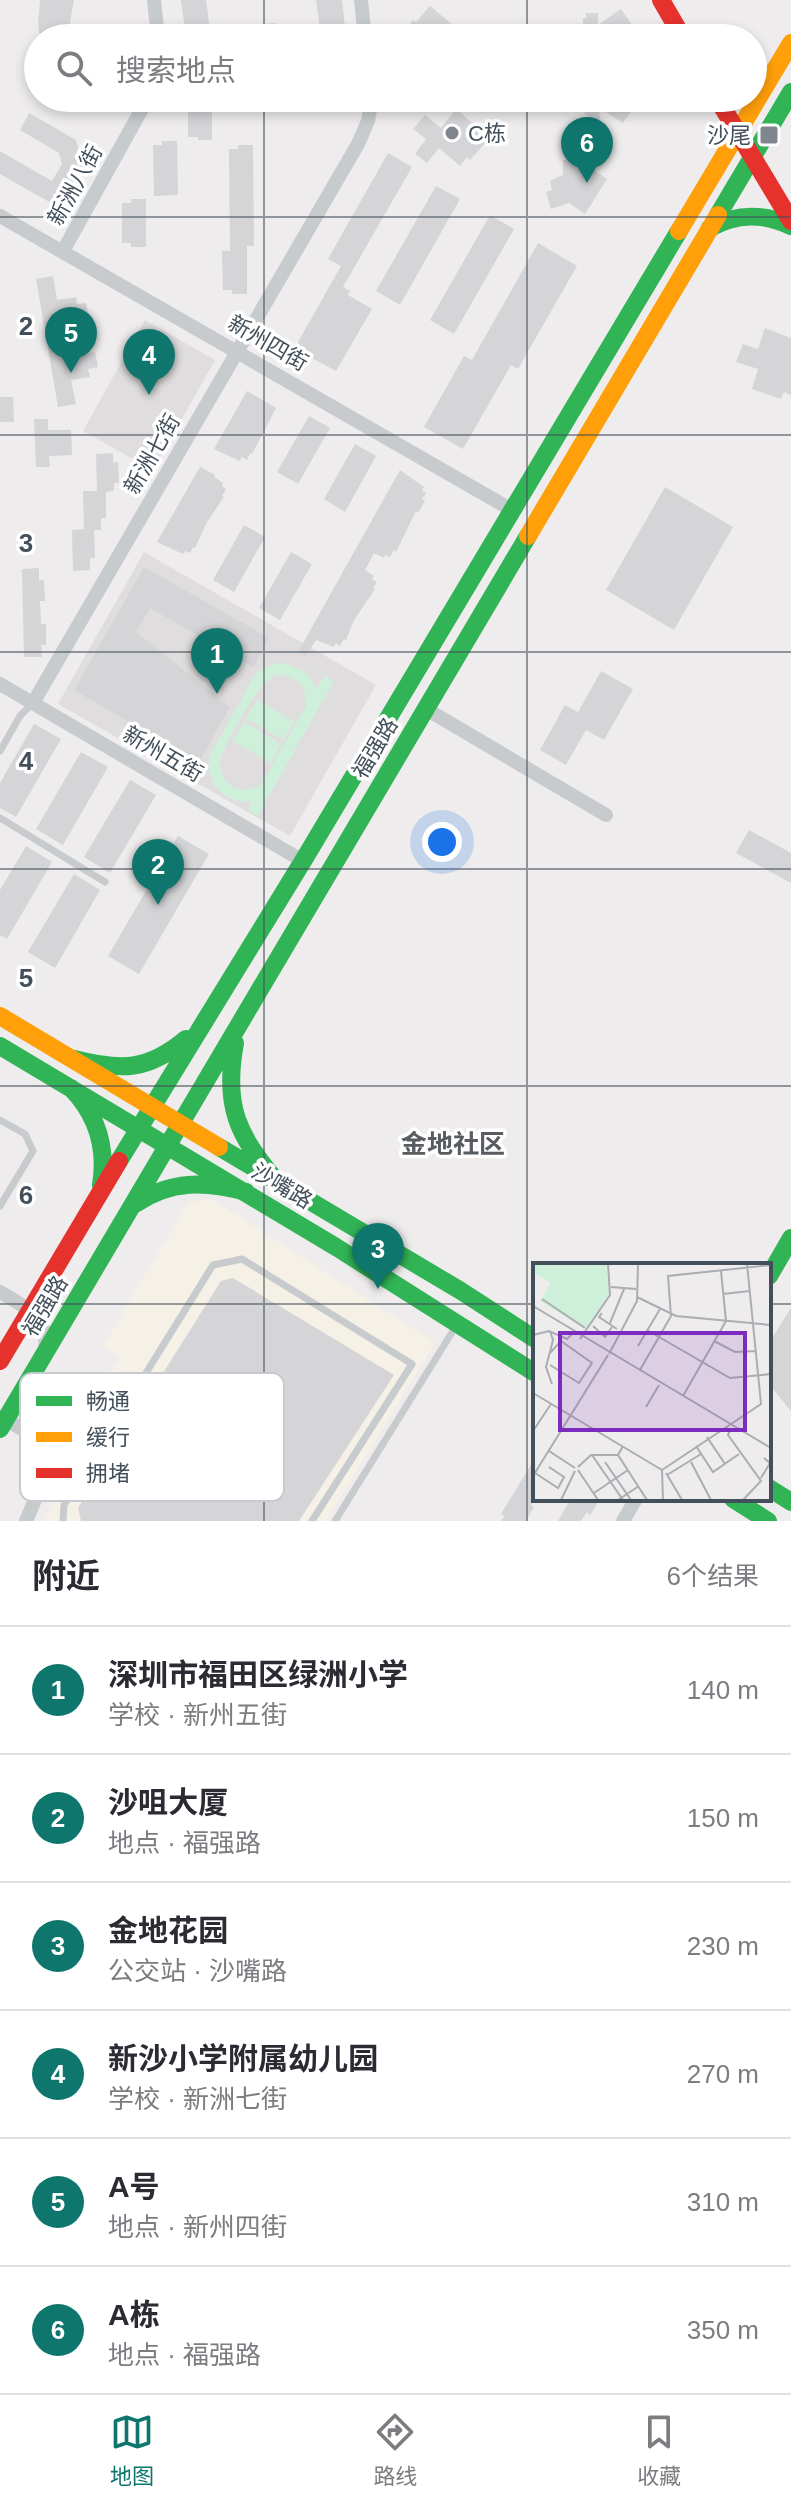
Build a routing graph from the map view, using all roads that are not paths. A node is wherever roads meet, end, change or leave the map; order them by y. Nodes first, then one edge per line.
1 (154, 0) edge
2 (361, 0) edge
3 (661, 0) edge
4 (157, 24) edge
5 (364, 24) edge
6 (675, 24) edge
7 (790, 44) edge
8 (767, 66) edge
9 (767, 81) edge
10 (791, 92) edge
11 (140, 112) edge
12 (370, 112) edge
13 (725, 112) edge
14 (748, 112) edge
15 (784, 119) edge
16 (736, 131) junction
17 (752, 158) junction
18 (0, 216) edge
19 (791, 223) edge
20 (710, 228) junction
21 (63, 251) junction
22 (634, 304) junction
23 (658, 317) junction
24 (238, 351) junction
25 (512, 510) junction
26 (0, 684) edge
27 (33, 703) junction
28 (426, 709) junction
29 (0, 751) edge
30 (606, 815) dead end
31 (0, 818) edge
32 (303, 861) junction
33 (105, 882) dead end
34 (214, 1008) junction
35 (0, 1016) edge
36 (242, 1019) junction
37 (0, 1046) edge
38 (74, 1059) junction
39 (71, 1088) junction
40 (153, 1105) junction
41 (0, 1120) edge
42 (181, 1123) junction
43 (139, 1128) junction
44 (167, 1145) junction
45 (279, 1184) junction
46 (246, 1192) junction
47 (95, 1199) junction
48 (0, 1206) edge
49 (131, 1207) junction
50 (791, 1238) edge
51 (771, 1273) edge
52 (0, 1292) edge
53 (30, 1310) junction
54 (458, 1322) junction
55 (533, 1338) edge
56 (45, 1353) junction
57 (0, 1361) edge
58 (533, 1372) edge
59 (33, 1373) edge
60 (146, 1373) edge
61 (20, 1396) edge
62 (18, 1399) joint
63 (3, 1424) edge
64 (771, 1489) edge
65 (34, 1501) edge
66 (67, 1501) edge
67 (635, 1501) edge
68 (736, 1501) edge
69 (791, 1502) edge
70 (26, 1521) edge
71 (63, 1521) edge
72 (312, 1521) edge
73 (335, 1521) edge
74 (623, 1521) edge
75 (768, 1521) edge

1 - 4 street
2 - 5 street
3 - 6 main road
7 - 8 main road
7 - 9 main road, 福强路
10 - 15 main road, 福强路
11 - 21 street, 新洲八街
12 - 24 street, 新洲七街
13 - 16 main road
14 - 16 main road, 福强路
15 - 17 main road, 福强路
16 - 17 main road
16 - 22 main road, 福强路
17 - 19 main road
17 - 20 main road, 福强路
18 - 21 street, 新州四街
19 - 20 main road
20 - 23 main road, 福强路
21 - 24 street, 新州四街
22 - 23 main road
22 - 25 main road, 福强路
23 - 28 main road, 福强路
24 - 25 street, 新州四街
24 - 27 street, 新洲七街
25 - 32 main road, 福强路
26 - 27 street, 新州五街
27 - 29 lane
27 - 32 street, 新州五街
28 - 30 street
28 - 36 main road, 福强路
31 - 33 lane
32 - 34 main road, 福强路
34 - 38 main road
34 - 40 main road, 福强路
35 - 38 main road, 沙嘴路
36 - 42 main road, 福强路
36 - 45 main road
37 - 39 main road, 沙嘴路
38 - 40 main road, 沙嘴路
39 - 43 main road, 沙嘴路
39 - 47 main road
40 - 42 main road, 沙嘴路
40 - 43 main road, 福强路
41 - 48 lane
42 - 44 main road, 福强路
42 - 45 main road, 沙嘴路
43 - 44 main road, 沙嘴路
43 - 47 main road, 福强路
44 - 46 main road, 沙嘴路
44 - 49 main road, 福强路
45 - 55 main road, 沙嘴路
46 - 49 main road
46 - 54 main road, 沙嘴路
47 - 53 main road, 福强路
49 - 56 main road, 福强路
50 - 51 main road
52 - 53 street
53 - 56 street
53 - 57 main road, 福强路
54 - 58 main road, 沙嘴路
54 - 73 lane
56 - 59 main road, 福强路
60 - 72 lane
61 - 62 main road, 福强路
62 - 63 main road, 福强路
64 - 69 main road
65 - 70 street
66 - 71 lane
67 - 74 street
68 - 75 main road

